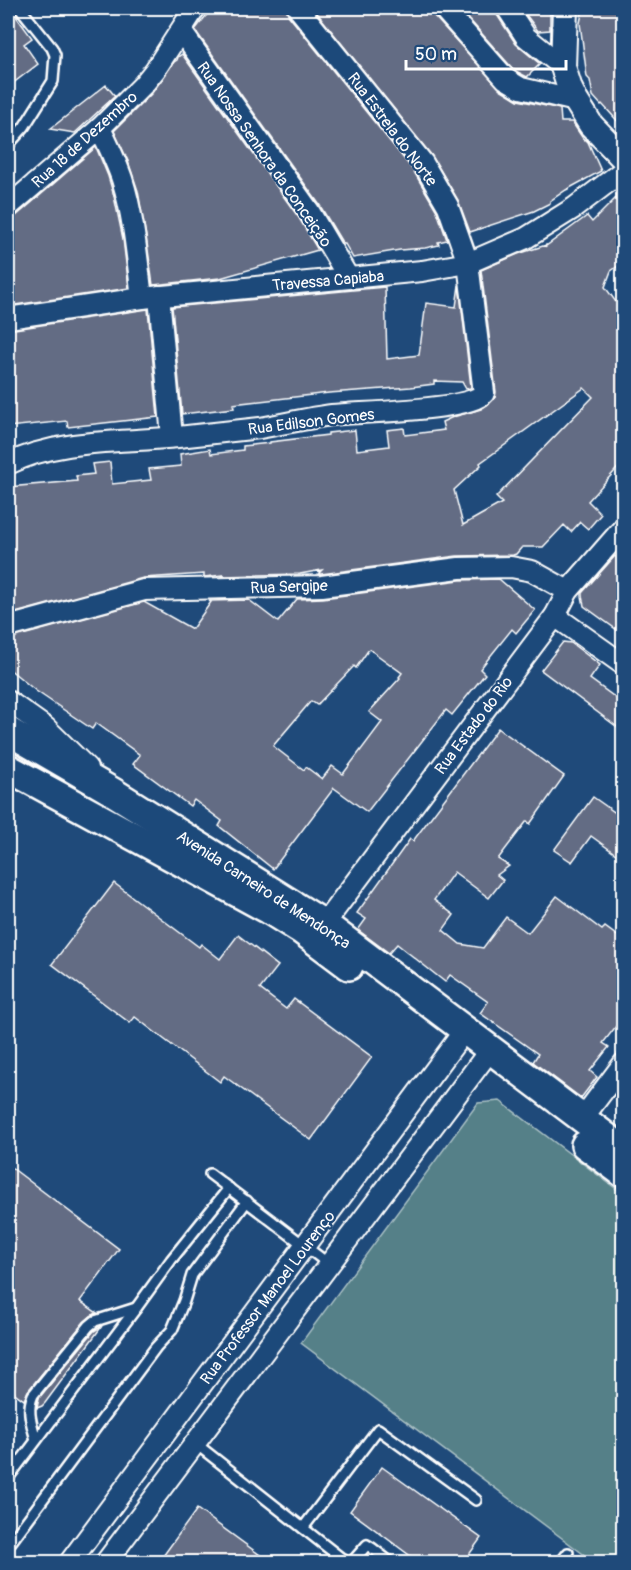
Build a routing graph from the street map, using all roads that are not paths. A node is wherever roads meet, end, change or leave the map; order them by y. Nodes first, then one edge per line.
1 (20, 8) edge
2 (195, 8) edge
3 (442, 8) edge
4 (507, 8) edge
5 (565, 8) edge
6 (301, 9) edge
7 (181, 31) junction
8 (562, 67) junction
9 (576, 101) junction
10 (100, 128) junction
11 (8, 145) edge
12 (624, 159) edge
13 (624, 170) edge
14 (8, 207) edge
15 (468, 263) junction
16 (348, 277) junction
17 (150, 297) junction
18 (8, 318) edge
19 (172, 437) junction
20 (8, 464) edge
21 (624, 527) edge
22 (568, 591) junction
23 (555, 616) junction
24 (8, 627) edge
25 (624, 665) edge
26 (8, 701) edge
27 (8, 731) edge
28 (8, 768) edge
29 (113, 792) junction
30 (324, 924) junction
31 (459, 1038) junction
32 (485, 1057) junction
33 (624, 1063) edge
34 (582, 1119) junction
35 (624, 1150) edge
36 (210, 1174) dead end
37 (624, 1174) edge
38 (229, 1188) junction
39 (247, 1201) junction
40 (305, 1246) junction
41 (330, 1265) junction
42 (137, 1307) junction
43 (36, 1440) junction
44 (194, 1443) junction
45 (8, 1478) edge
46 (476, 1500) dead end
47 (303, 1528) junction
48 (8, 1545) edge
49 (568, 1553) dead end
50 (70, 1563) edge
51 (106, 1563) edge
52 (346, 1563) edge
53 (351, 1563) edge
54 (390, 1563) edge
55 (561, 1563) edge

1 - 11 lane
2 - 7 street, Rua 18 de Dezembro
3 - 9 street
4 - 8 street
5 - 8 street
6 - 15 street, Rua Estrela do Norte
7 - 10 street, Rua 18 de Dezembro
7 - 16 street, Rua Nossa Senhora da Conceição
8 - 9 street
9 - 12 street
10 - 14 street, Rua 18 de Dezembro
10 - 17 street
13 - 15 street, Travessa Capiaba
15 - 16 street, Travessa Capiaba
15 - 19 street, Rua Edilson Gomes
16 - 17 street, Travessa Capiaba
17 - 18 street, Travessa Capiaba
17 - 19 street
19 - 20 street, Rua Edilson Gomes
21 - 22 street, Rua Estado do Rio
22 - 23 street, Rua Estado do Rio
22 - 24 street, Rua Sergipe
23 - 25 street
23 - 30 street, Rua Estado do Rio
26 - 29 street
27 - 29 main road, Avenida Carneiro de Mendonça
28 - 31 main road, Avenida Carneiro de Mendonça
29 - 30 main road, Avenida Carneiro de Mendonça
30 - 31 main road, Avenida Carneiro de Mendonça
31 - 32 main road, Avenida Carneiro de Mendonça
31 - 40 street, Rua Professor Manoel Lourenço
32 - 34 main road, Avenida Carneiro de Mendonça
32 - 37 main road, Avenida Carneiro de Mendonça
32 - 41 street, Rua Professor Manoel Lourenço
33 - 34 street
34 - 35 main road, Avenida Carneiro de Mendonça
36 - 38 lane
38 - 39 lane
38 - 42 lane
39 - 40 lane
39 - 48 lane
40 - 41 lane
40 - 50 street, Rua Professor Manoel Lourenço
41 - 44 street, Rua Professor Manoel Lourenço
42 - 43 lane
42 - 43 lane
43 - 45 lane
44 - 47 lane
44 - 51 street, Rua Professor Manoel Lourenço
46 - 47 lane
47 - 52 lane
49 - 55 lane
53 - 54 lane

